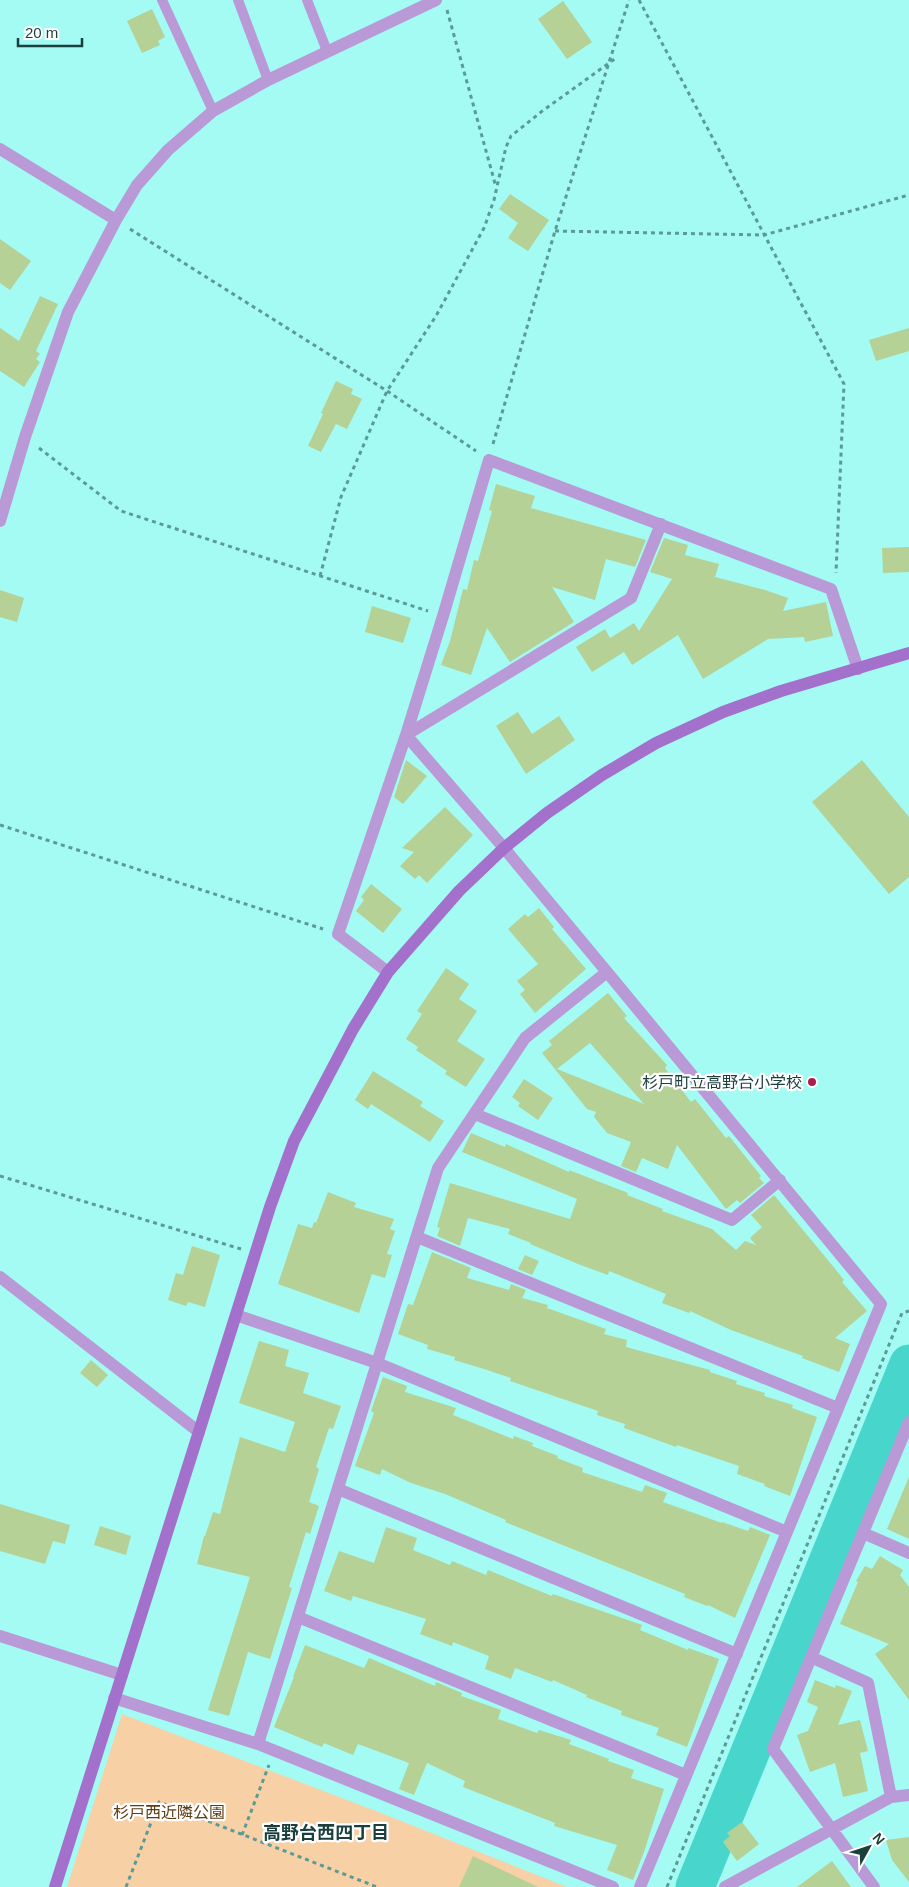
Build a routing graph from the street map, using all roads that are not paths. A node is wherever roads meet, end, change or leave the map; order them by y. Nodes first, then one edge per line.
1 (162, 0) edge
2 (238, 0) edge
3 (306, 0) edge
4 (436, 0) edge
5 (327, 51) junction
6 (268, 80) junction
7 (214, 111) junction
8 (0, 149) edge
9 (116, 220) junction
10 (0, 521) edge
11 (661, 524) junction
12 (909, 653) edge
13 (858, 669) junction
14 (406, 735) junction
15 (504, 848) junction
16 (388, 972) junction
17 (607, 972) junction
18 (475, 1114) junction
19 (780, 1180) junction
20 (416, 1237) junction
21 (0, 1277) edge
22 (236, 1315) junction
23 (377, 1363) junction
24 (838, 1408) junction
25 (909, 1422) edge
26 (198, 1432) junction
27 (338, 1489) junction
28 (787, 1532) junction
29 (863, 1533) junction
30 (909, 1553) edge
31 (298, 1617) junction
32 (0, 1636) edge
33 (736, 1654) junction
34 (811, 1657) junction
35 (122, 1675) junction
36 (114, 1698) junction
37 (258, 1744) junction
38 (686, 1775) junction
39 (909, 1795) edge
40 (891, 1797) junction
41 (832, 1829) junction
42 (730, 1886) edge
43 (55, 1887) edge
44 (613, 1887) edge
45 (640, 1887) edge
46 (874, 1887) edge

1 - 7 lane
2 - 6 lane
3 - 5 lane
4 - 5 street
5 - 6 street
6 - 7 street
7 - 9 street
8 - 9 street
9 - 10 street
11 - 13 street
11 - 14 street
11 - 14 street
12 - 13 street
13 - 15 street
14 - 15 street
14 - 16 street
15 - 16 street
15 - 17 street
16 - 22 street
17 - 18 street
17 - 19 street
18 - 19 street
18 - 20 street
19 - 24 street
20 - 23 street
20 - 24 street
21 - 26 street
22 - 23 street
22 - 26 street
23 - 27 street
23 - 28 street
24 - 28 street
25 - 29 street
26 - 35 street
27 - 31 street
27 - 33 street
28 - 33 street
29 - 30 street
29 - 34 street
31 - 37 street
31 - 38 street
32 - 35 street
33 - 38 street
34 - 40 street
34 - 41 street
35 - 36 street
36 - 37 street
36 - 43 street
37 - 44 street
38 - 45 street
39 - 40 street
40 - 41 street
41 - 42 street
41 - 46 street

